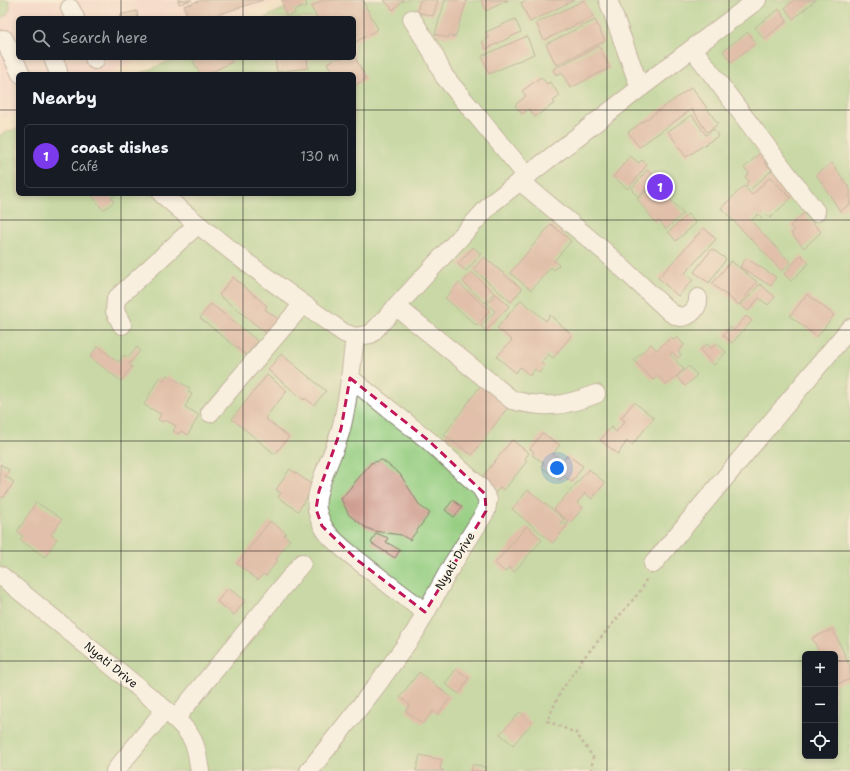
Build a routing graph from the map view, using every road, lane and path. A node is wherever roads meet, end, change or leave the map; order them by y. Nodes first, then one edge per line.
1 (608, 0) edge
2 (757, 0) edge
3 (412, 19) dead end
4 (4, 39) dead end
5 (693, 49) junction
6 (20, 72) edge
7 (640, 88) junction
8 (524, 178) junction
9 (166, 196) edge
10 (816, 212) dead end
11 (197, 225) junction
12 (698, 298) dead end
13 (303, 304) junction
14 (397, 307) junction
15 (122, 325) dead end
16 (850, 328) edge
17 (355, 337) junction
18 (350, 378) junction
19 (596, 394) dead end
20 (210, 413) dead end
21 (302, 563) dead end
22 (653, 564) joint
23 (0, 576) edge
24 (425, 612) junction
25 (170, 714) junction
26 (115, 771) edge
27 (200, 771) edge
28 (309, 771) edge
29 (591, 771) edge

1 - 7 street
2 - 5 street
3 - 8 street
4 - 6 street
5 - 7 street
5 - 10 street
7 - 8 street
8 - 12 street
8 - 14 street
9 - 11 street
11 - 13 street
11 - 15 street
13 - 17 street
13 - 20 street
14 - 17 street
14 - 19 street
16 - 22 street
17 - 18 street
18 - 24 street
18 - 24 street, Nyati Drive
21 - 25 street
22 - 29 path
23 - 25 street, Nyati Drive
24 - 28 street, Nyati Drive
25 - 26 street
25 - 27 street, Nyati Drive

